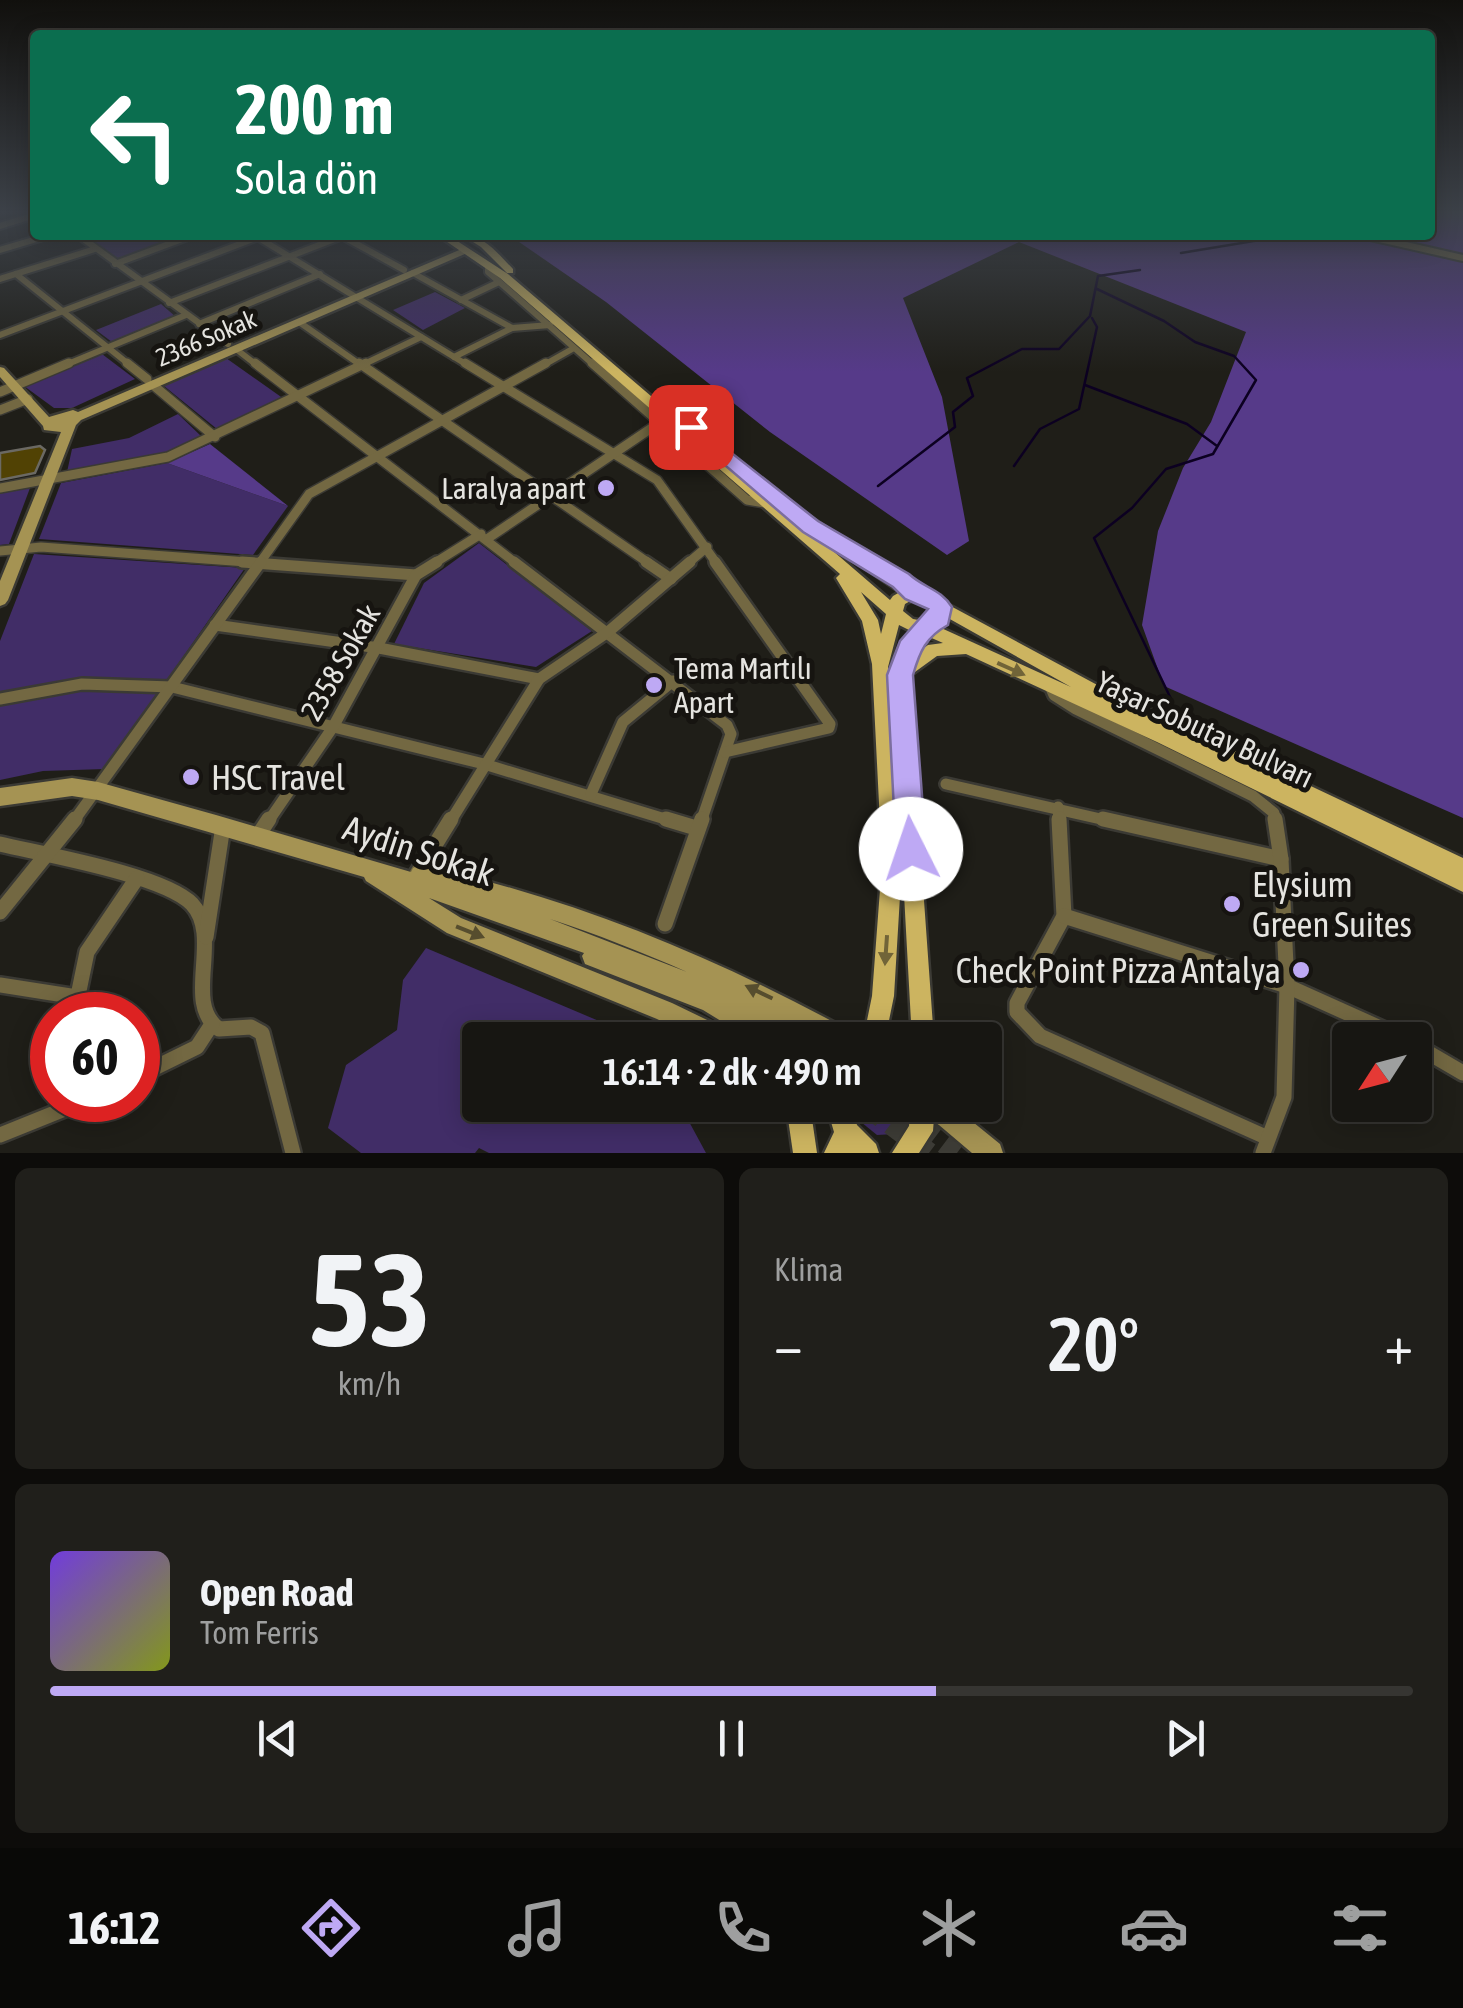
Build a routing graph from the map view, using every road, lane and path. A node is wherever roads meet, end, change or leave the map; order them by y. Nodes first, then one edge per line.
1 (45, 265) edge
2 (116, 265) edge
3 (182, 265) edge
4 (267, 265) edge
5 (305, 265) edge
6 (395, 265) edge
7 (417, 265) edge
8 (488, 265) joint
9 (504, 265) edge
10 (408, 272) junction
11 (16, 274) junction
12 (320, 274) junction
13 (0, 279) edge
14 (138, 281) junction
15 (498, 282) junction
16 (354, 295) junction
17 (461, 300) junction
18 (169, 303) junction
19 (61, 310) junction
20 (186, 315) junction
21 (299, 322) junction
22 (199, 324) junction
23 (550, 326) junction
24 (512, 328) junction
25 (0, 335) edge
26 (421, 337) junction
27 (232, 347) junction
28 (108, 348) junction
29 (574, 348) junction
30 (454, 357) junction
31 (362, 366) junction
32 (0, 370) edge
33 (150, 382) junction
34 (15, 386) junction
35 (503, 386) junction
36 (0, 392) edge
37 (298, 397) junction
38 (31, 404) junction
39 (0, 410) edge
40 (69, 418) junction
41 (442, 420) junction
42 (659, 423) junction
43 (51, 427) junction
44 (214, 437) junction
45 (60, 446) junction
46 (614, 455) junction
47 (376, 456) junction
48 (47, 480) junction
49 (0, 488) edge
50 (554, 496) junction
51 (765, 503) junction
52 (803, 535) junction
53 (484, 537) junction
54 (707, 547) junction
55 (20, 550) junction
56 (0, 552) edge
57 (258, 562) junction
58 (416, 576) junction
59 (670, 579) junction
60 (914, 592) junction
61 (0, 600) edge
62 (940, 607) junction
63 (896, 610) junction
64 (214, 624) junction
65 (923, 628) junction
66 (608, 632) junction
67 (379, 648) junction
68 (971, 651) junction
69 (880, 667) junction
70 (900, 675) junction
71 (540, 678) junction
72 (673, 681) junction
73 (172, 687) junction
74 (0, 700) edge
75 (334, 727) junction
76 (1161, 743) junction
77 (725, 752) junction
78 (484, 764) junction
79 (946, 784) dead end
80 (98, 790) junction
81 (591, 794) junction
82 (0, 797) edge
83 (1058, 807) junction
84 (223, 825) junction
85 (696, 828) junction
86 (259, 834) junction
87 (0, 844) edge
88 (46, 855) junction
89 (1280, 860) junction
90 (357, 863) junction
91 (1463, 868) edge
92 (416, 875) junction
93 (137, 878) junction
94 (1463, 882) edge
95 (0, 912) edge
96 (1064, 916) junction
97 (664, 924) dead end
98 (204, 948) junction
99 (0, 985) edge
100 (1287, 986) junction
101 (45, 992) edge
102 (78, 992) edge
103 (687, 1022) edge
104 (744, 1022) edge
105 (771, 1022) edge
106 (813, 1022) edge
107 (878, 1022) edge
108 (922, 1022) edge
109 (1367, 1022) edge
110 (212, 1024) junction
111 (1432, 1055) edge
112 (160, 1065) edge
113 (1463, 1073) edge
114 (30, 1121) edge
115 (800, 1122) edge
116 (923, 1122) edge
117 (949, 1122) edge
118 (836, 1123) edge
119 (0, 1135) edge
120 (1265, 1146) edge
121 (294, 1153) edge
122 (805, 1153) edge
123 (867, 1153) edge
124 (904, 1153) edge
125 (991, 1153) edge

1 - 11 street
2 - 14 street
3 - 14 street
4 - 18 street
5 - 12 street
6 - 10 street
7 - 10 street, 2366 Sokak
8 - 15 street
8 - 51 main road
9 - 60 main road
10 - 16 street, 2366 Sokak
10 - 17 street
11 - 13 street
11 - 19 street
12 - 16 street
12 - 22 street
14 - 18 street
14 - 19 street
15 - 17 street
15 - 23 street
16 - 21 street, 2366 Sokak
16 - 26 street
16 - 27 street, 2366 Sokak
17 - 24 street
18 - 20 street
19 - 25 street
19 - 28 street
20 - 22 street
20 - 28 street
21 - 27 street, 2366 Sokak
21 - 31 street
22 - 27 street
23 - 24 street
23 - 29 street
24 - 30 street
26 - 30 street
26 - 31 street
27 - 33 street, 2366 Sokak
27 - 37 street
28 - 33 street
28 - 34 street
29 - 35 street
29 - 42 street
30 - 35 street
31 - 37 street
31 - 41 street
32 - 34 street
33 - 40 street, 2366 Sokak
33 - 44 street
34 - 36 street
34 - 38 street
35 - 41 street
35 - 46 street
37 - 44 street
37 - 47 street
38 - 39 street
38 - 40 street
38 - 43 street
40 - 43 street, 2366 Sokak
40 - 45 street
41 - 47 street
41 - 50 street
42 - 46 street, 2358 Sokak
42 - 51 street
43 - 45 street
44 - 48 street
45 - 48 street
46 - 50 street, 2358 Sokak
46 - 54 street
47 - 53 street
47 - 57 street
48 - 49 street
48 - 55 street
50 - 53 street, 2358 Sokak
50 - 59 street
51 - 52 main road
52 - 63 main road
52 - 69 main road
53 - 58 street, 2358 Sokak
53 - 66 street
54 - 59 street
54 - 77 street
55 - 56 street
55 - 57 street
55 - 61 street
57 - 58 street
57 - 64 street
58 - 67 street, 2358 Sokak
59 - 66 street
60 - 62 main road
60 - 63 main road
62 - 65 main road
62 - 91 main road
63 - 65 main road
63 - 69 main road
64 - 67 street
64 - 73 street
65 - 68 main road, Yaşar Sobutay Bulvarı
65 - 70 main road
66 - 71 street
66 - 72 street
67 - 71 street
67 - 75 street, 2358 Sokak
68 - 70 main road
68 -> 76 main road, Yaşar Sobutay Bulvarı
69 -> 107 main road
70 - 108 main road
71 - 78 street
72 - 77 street
72 - 81 street
73 - 74 street
73 - 75 street
73 - 80 street
75 - 78 street
75 - 86 street, 2358 Sokak
76 - 89 street
76 - 94 main road, Yaşar Sobutay Bulvarı
77 - 85 street
78 - 81 street
78 - 92 street
79 - 83 street
80 - 82 street, Aydin Sokak
80 - 84 street, Aydin Sokak
80 - 88 street
81 - 85 street
83 - 89 street
83 - 96 street
84 - 86 street, Aydin Sokak
84 - 98 street
85 - 97 street
86 - 90 street, Aydin Sokak
87 - 88 street
88 - 93 street
88 - 95 street
89 - 100 street
90 - 92 street
90 -> 103 street
90 - 104 street
90 - 105 street, Aydin Sokak
106 -> 92 street
93 - 98 street
93 - 102 street
96 - 100 street
96 - 120 street
98 - 110 street
99 - 101 street
100 - 109 street
100 - 120 street
110 - 112 street
110 - 121 street
111 - 113 street
114 - 119 street
115 - 122 main road
116 - 124 main road
117 - 125 street
118 - 123 main road

